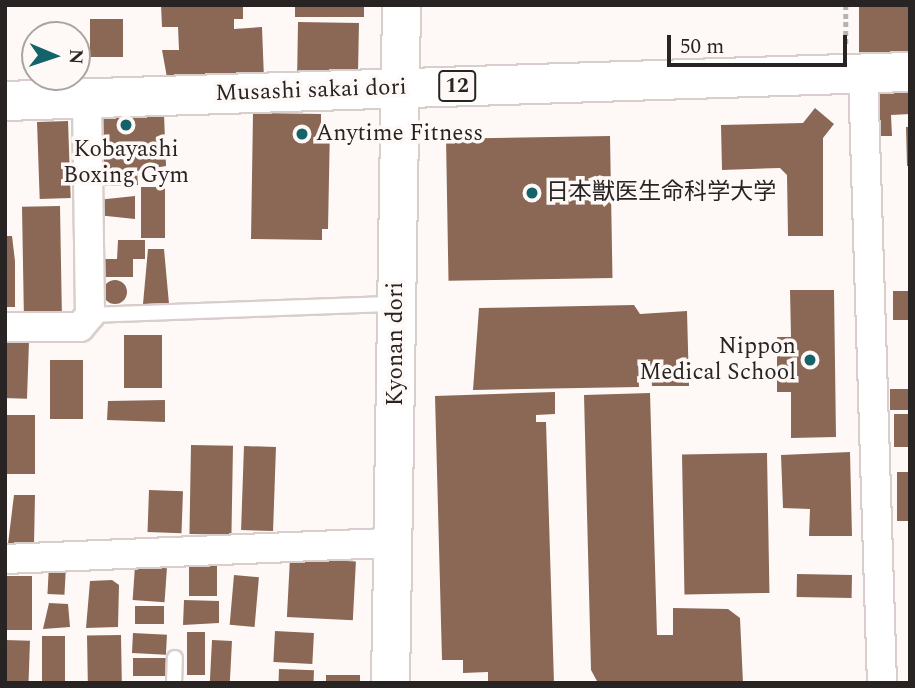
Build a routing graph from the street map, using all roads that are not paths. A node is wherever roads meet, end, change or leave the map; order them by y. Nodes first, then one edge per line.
1 (401, 5) edge
2 (854, 67) junction
3 (910, 72) edge
4 (397, 89) junction
5 (87, 99) junction
6 (5, 101) edge
7 (398, 303) junction
8 (90, 315) junction
9 (5, 327) edge
10 (394, 543) junction
11 (5, 559) edge
12 (175, 658) dead end
13 (174, 683) edge
14 (390, 683) edge
15 (882, 683) edge

1 - 4 street, Kyonan dori
2 - 3 main road, Musashi sakai dori / 12
2 - 4 main road, Musashi sakai dori / 12
2 - 15 street
4 - 5 main road, Musashi sakai dori / 12
4 - 7 street, Kyonan dori
5 - 6 main road, Musashi sakai dori / 12
5 - 8 street
7 - 8 lane
7 - 10 street, Kyonan dori
8 - 9 street
10 - 11 street
10 - 14 street, Kyonan dori
12 - 13 lane

